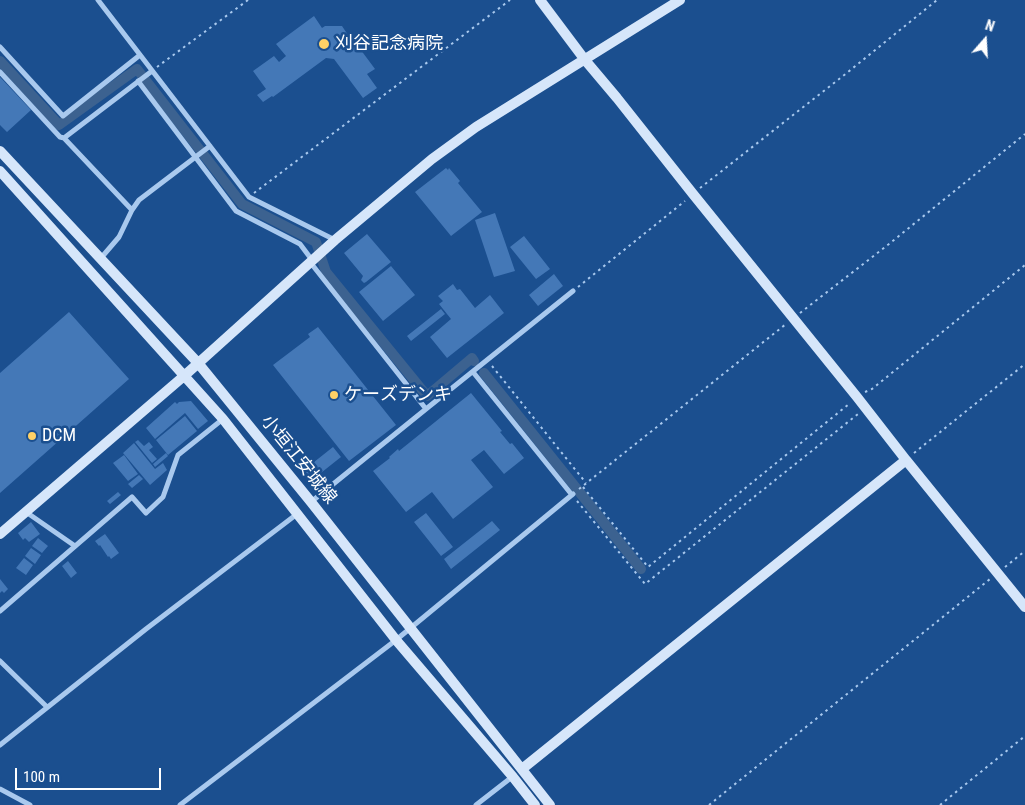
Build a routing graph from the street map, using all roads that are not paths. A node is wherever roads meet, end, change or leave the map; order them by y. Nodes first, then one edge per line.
1 (98, 0) edge
2 (540, 0) edge
3 (680, 0) edge
4 (0, 47) edge
5 (140, 55) junction
6 (585, 60) junction
7 (152, 71) junction
8 (0, 72) edge
9 (138, 81) junction
10 (64, 138) junction
11 (210, 146) junction
12 (0, 152) edge
13 (195, 157) junction
14 (0, 171) edge
15 (132, 210) junction
16 (334, 241) junction
17 (101, 259) junction
18 (312, 260) junction
19 (573, 291) road end
20 (198, 363) junction
21 (473, 372) junction
22 (184, 376) junction
23 (426, 409) junction
24 (223, 419) junction
25 (906, 460) junction
26 (311, 502) junction
27 (26, 512) junction
28 (298, 513) junction
29 (0, 534) edge
30 (75, 546) junction
31 (1025, 607) edge
32 (0, 611) edge
33 (410, 628) junction
34 (396, 640) junction
35 (0, 661) edge
36 (47, 707) junction
37 (0, 745) edge
38 (522, 769) junction
39 (513, 777) junction
40 (0, 789) edge
41 (30, 805) edge
42 (180, 805) edge
43 (476, 805) edge
44 (535, 805) edge
45 (550, 805) edge

1 - 5 street
2 - 6 street
3 - 6 street
4 - 5 street
5 - 7 street
6 - 16 street
6 - 25 street
7 - 9 street
7 - 11 street
8 - 10 street
9 - 10 street
9 - 13 street
10 - 15 street
11 - 13 street
11 - 16 street
12 - 17 street, 小垣江安城線
13 - 15 street
13 - 18 street
14 - 22 street, 小垣江安城線
15 - 17 street
16 - 18 street
17 - 20 street, 小垣江安城線
18 - 20 street
18 - 23 street
19 - 21 street
20 - 22 street
20 - 26 street, 小垣江安城線
21 - 23 street
21 - 33 street
22 - 24 street, 小垣江安城線
22 - 27 street
23 - 26 street
24 - 28 street, 小垣江安城線
24 - 30 street
25 - 31 street
25 - 38 street
26 - 33 street, 小垣江安城線
27 - 29 street
27 - 30 street
28 - 34 street, 小垣江安城線
28 - 36 street
30 - 32 street
33 - 34 street
33 - 38 street, 小垣江安城線
34 - 39 street, 小垣江安城線
34 - 42 street
35 - 36 street
36 - 37 street
38 - 45 street, 小垣江安城線
39 - 43 street
39 - 44 street, 小垣江安城線
40 - 41 street

